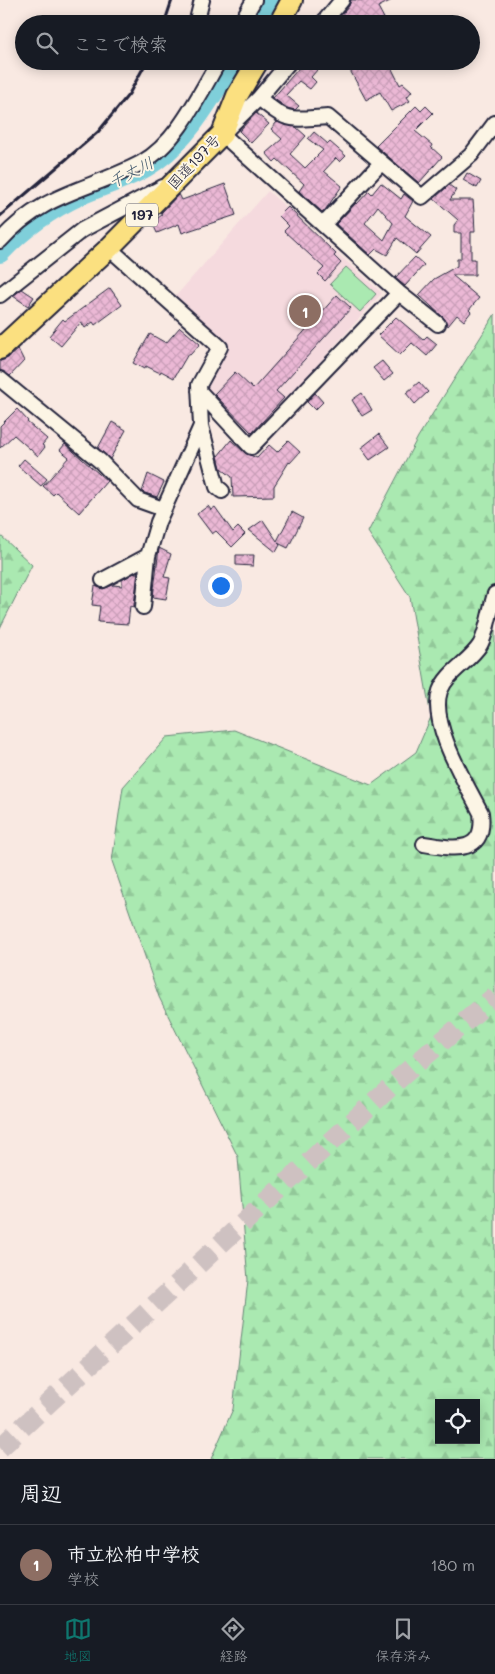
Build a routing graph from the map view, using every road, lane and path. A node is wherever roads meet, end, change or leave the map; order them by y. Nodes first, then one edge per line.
1 (202, 0) edge
2 (254, 0) edge
3 (292, 0) edge
4 (342, 0) edge
5 (198, 15) edge
6 (245, 15) edge
7 (284, 15) edge
8 (330, 15) edge
9 (214, 70) edge
10 (253, 70) edge
11 (282, 70) edge
12 (259, 98) junction
13 (495, 123) edge
14 (222, 134) junction
15 (381, 163) junction
16 (179, 179) junction
17 (323, 225) junction
18 (0, 241) edge
19 (109, 248) junction
20 (399, 294) junction
21 (0, 295) edge
22 (438, 324) dead end
23 (0, 349) edge
24 (0, 379) edge
25 (199, 391) junction
26 (201, 426) junction
27 (222, 492) dead end
28 (163, 509) junction
29 (148, 556) junction
30 (103, 580) dead end
31 (495, 594) edge
32 (143, 607) dead end
33 (424, 844) dead end

1 - 5 street
2 - 6 street
3 - 7 highway
4 - 8 street
9 - 18 street
10 - 14 highway, 国道197号 / 197
11 - 12 street
12 - 14 street
12 - 15 street
13 - 15 street
14 - 16 highway, 国道197号 / 197
14 - 17 street
15 - 17 street
16 - 19 highway, 国道197号 / 197
16 - 21 street
17 - 20 street
19 - 23 highway, 国道197号 / 197
19 - 25 street
20 - 22 street
20 - 25 street
24 - 28 street
25 - 26 street
26 - 27 street
26 - 28 street
28 - 29 street
29 - 30 street
29 - 32 street
31 - 33 street

